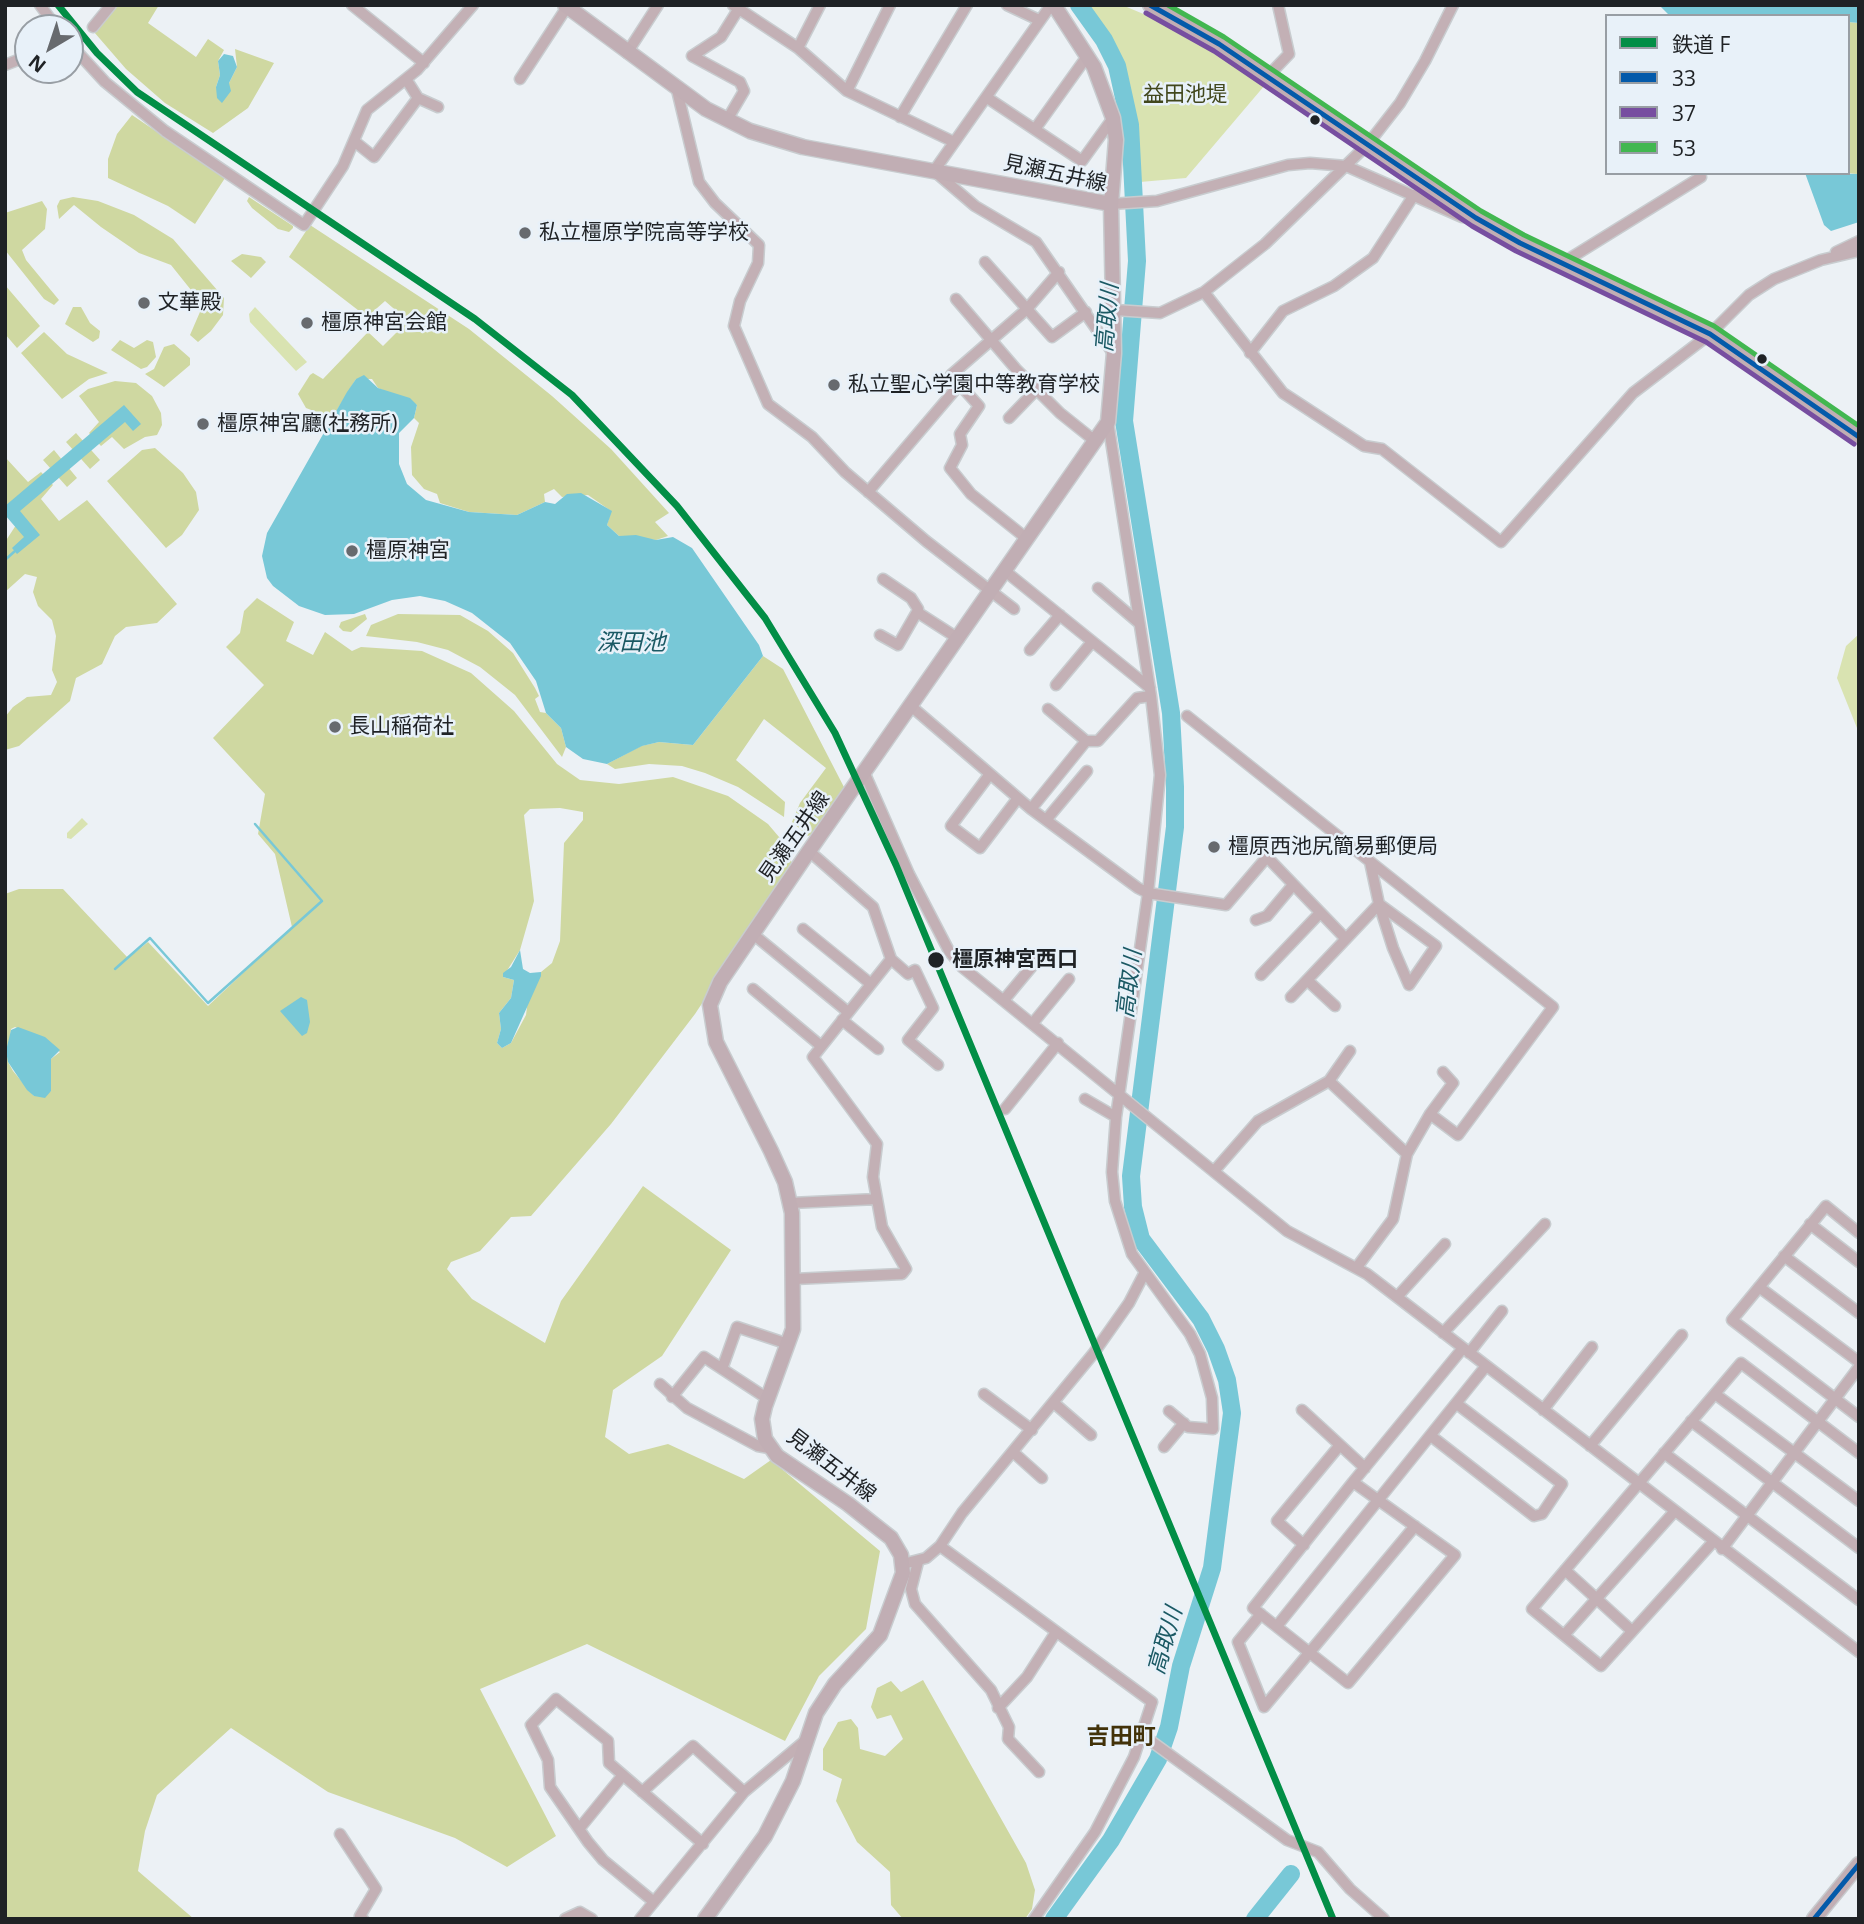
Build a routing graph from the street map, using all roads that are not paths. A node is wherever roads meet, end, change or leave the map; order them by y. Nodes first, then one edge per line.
1 (111, 5) edge
2 (352, 5) edge
3 (473, 5) edge
4 (658, 5) edge
5 (820, 5) edge
6 (890, 5) edge
7 (967, 5) edge
8 (1007, 5) edge
9 (1052, 5) edge
10 (1150, 5) edge
11 (1278, 5) edge
12 (1453, 5) edge
13 (566, 6) edge
14 (738, 6) edge
15 (1039, 20) junction
16 (93, 27) dead end
17 (798, 48) junction
18 (627, 53) junction
19 (1088, 55) junction
20 (84, 59) edge
21 (424, 63) junction
22 (1268, 76) junction
23 (406, 79) junction
24 (520, 79) dead end
25 (677, 90) junction
26 (847, 91) junction
27 (986, 97) junction
28 (418, 99) junction
29 (438, 107) dead end
30 (900, 117) junction
31 (1113, 118) junction
32 (727, 120) junction
33 (1035, 130) junction
34 (354, 141) junction
35 (954, 142) junction
36 (1368, 144) junction
37 (1346, 166) junction
38 (934, 171) junction
39 (1700, 177) dead end
40 (1414, 195) junction
41 (1116, 204) junction
42 (1476, 218) junction
43 (1859, 241) edge
44 (1859, 251) edge
45 (1821, 260) junction
46 (985, 262) dead end
47 (1567, 266) junction
48 (1059, 272) junction
49 (1204, 292) junction
50 (956, 299) dead end
51 (1027, 309) junction
52 (1118, 310) junction
53 (1086, 312) junction
54 (1710, 334) junction
55 (991, 340) junction
56 (1114, 353) junction
57 (1250, 353) junction
58 (960, 384) junction
59 (1036, 390) junction
60 (1009, 418) dead end
61 (1108, 422) junction
62 (1859, 438) edge
63 (1095, 440) junction
64 (868, 492) junction
65 (1026, 538) junction
66 (1005, 571) junction
67 (883, 579) dead end
68 (1098, 588) dead end
69 (991, 592) junction
70 (1014, 609) dead end
71 (917, 612) junction
72 (1060, 615) junction
73 (1139, 623) junction
74 (880, 635) dead end
75 (959, 639) junction
76 (1092, 642) junction
77 (1030, 650) dead end
78 (1056, 685) dead end
79 (1151, 692) junction
80 (912, 707) junction
81 (1048, 709) dead end
82 (1187, 716) dead end
83 (1086, 741) junction
84 (1087, 771) dead end
85 (865, 774) junction
86 (990, 774) junction
87 (1018, 798) junction
88 (1031, 808) junction
89 (1046, 820) junction
90 (809, 851) junction
91 (1370, 862) junction
92 (1293, 886) junction
93 (1150, 893) junction
94 (1380, 904) junction
95 (1320, 913) junction
96 (1256, 920) dead end
97 (803, 929) dead end
98 (752, 934) junction
99 (1346, 939) junction
100 (891, 959) junction
101 (1038, 959) dead end
102 (1261, 975) dead end
103 (1069, 979) dead end
104 (1307, 980) junction
105 (871, 984) junction
106 (753, 989) dead end
107 (1291, 997) dead end
108 (1004, 1000) junction
109 (1335, 1006) dead end
110 (845, 1016) junction
111 (1033, 1023) junction
112 (1058, 1043) junction
113 (821, 1046) junction
114 (878, 1049) dead end
115 (1350, 1051) dead end
116 (938, 1065) dead end
117 (1443, 1072) dead end
118 (1329, 1081) junction
119 (1123, 1095) junction
120 (1085, 1100) dead end
121 (1005, 1109) dead end
122 (1430, 1114) junction
123 (1116, 1116) junction
124 (1407, 1154) junction
125 (1215, 1170) junction
126 (877, 1199) junction
127 (791, 1203) junction
128 (1545, 1224) dead end
129 (1810, 1224) junction
130 (1859, 1233) edge
131 (1445, 1244) dead end
132 (1784, 1255) junction
133 (1859, 1262) edge
134 (1357, 1267) junction
135 (1144, 1274) junction
136 (794, 1279) junction
137 (1759, 1287) junction
138 (1397, 1297) junction
139 (1502, 1311) dead end
140 (1859, 1313) edge
141 (1443, 1333) junction
142 (1682, 1335) dead end
143 (788, 1345) junction
144 (1592, 1348) dead end
145 (1466, 1351) junction
146 (1859, 1364) edge
147 (1486, 1366) junction
148 (722, 1369) junction
149 (660, 1384) dead end
150 (984, 1394) dead end
151 (1715, 1394) junction
152 (672, 1397) junction
153 (768, 1399) junction
154 (1835, 1399) junction
155 (1054, 1403) junction
156 (1457, 1404) junction
157 (1302, 1410) dead end
158 (1543, 1410) junction
159 (1169, 1411) dead end
160 (1859, 1417) edge
161 (1691, 1421) junction
162 (1184, 1423) junction
163 (1817, 1423) junction
164 (1032, 1430) junction
165 (1091, 1435) dead end
166 (1431, 1436) junction
167 (1340, 1445) junction
168 (1590, 1446) junction
169 (1164, 1447) dead end
170 (769, 1448) junction
171 (1013, 1452) junction
172 (1664, 1452) junction
173 (1795, 1453) junction
174 (1859, 1453) edge
175 (1365, 1468) junction
176 (1042, 1478) dead end
177 (1353, 1482) junction
178 (1637, 1483) junction
179 (1772, 1483) junction
180 (1379, 1501) junction
181 (1859, 1501) edge
182 (1674, 1512) junction
183 (1747, 1516) junction
184 (1415, 1526) junction
185 (1304, 1545) junction
186 (1717, 1545) junction
187 (940, 1546) junction
188 (1859, 1548) edge
189 (918, 1562) junction
190 (903, 1564) junction
191 (1565, 1570) junction
192 (1597, 1599) junction
193 (1859, 1600) edge
194 (1261, 1614) junction
195 (1277, 1626) junction
196 (1632, 1631) junction
197 (1056, 1632) junction
198 (1565, 1634) junction
199 (1311, 1652) junction
200 (1859, 1653) edge
201 (998, 1708) junction
202 (1146, 1737) junction
203 (806, 1740) junction
204 (1039, 1772) dead end
205 (623, 1775) junction
206 (642, 1792) junction
207 (744, 1792) junction
208 (579, 1829) junction
209 (340, 1834) dead end
210 (703, 1844) junction
211 (1859, 1864) edge
212 (654, 1902) junction
213 (363, 1919) edge
214 (565, 1919) edge
215 (592, 1919) edge
216 (640, 1919) edge
217 (705, 1919) edge
218 (1034, 1919) edge
219 (1384, 1919) edge
220 (1814, 1919) edge

1 - 16 street
2 - 21 street
3 - 21 street
4 - 18 street
5 - 17 street
6 - 26 street
7 - 30 street
8 - 15 street
9 - 15 street
9 - 19 main road
10 - 22 main road
11 - 22 street
12 - 36 street
13 - 18 main road, 見瀬五井線
13 - 24 street
14 - 17 street
14 - 32 street
15 - 27 street
17 - 26 street
18 - 25 main road, 見瀬五井線
19 - 31 main road
19 - 33 street
20 - 34 street
21 - 23 street
22 - 36 main road
23 - 28 street
23 - 34 street
25 - 32 main road, 見瀬五井線
25 - 64 street
26 - 30 street
27 - 33 street
27 - 35 street
28 - 29 street
28 - 34 street
30 - 35 street
31 - 33 street
31 - 41 main road
32 - 38 main road, 見瀬五井線
35 - 38 street
36 - 37 street
36 - 42 main road
37 - 40 street
37 - 41 street
37 - 49 street
38 - 41 main road, 見瀬五井線
38 - 48 street
39 - 47 street
40 - 42 street
40 - 57 street
41 - 52 main road, 見瀬五井線
42 - 47 main road
43 - 45 street
44 - 45 street
45 - 54 street
46 - 51 street
47 - 54 main road
48 - 51 street
48 - 53 street
49 - 52 street
49 - 57 street
50 - 55 street
51 - 53 street
51 - 55 street
52 - 56 main road, 見瀬五井線
53 - 56 street
54 - 57 street
54 - 62 main road
55 - 58 street
55 - 59 street
56 - 61 main road, 見瀬五井線
58 - 64 street
58 - 65 street
59 - 60 street
59 - 63 street
61 - 63 main road, 見瀬五井線
61 - 73 street
63 - 65 main road, 見瀬五井線
64 - 69 street
65 - 66 main road, 見瀬五井線
66 - 69 main road, 見瀬五井線
66 - 72 street
67 - 71 street
68 - 73 street
69 - 70 street
69 - 75 main road, 見瀬五井線
71 - 74 street
71 - 75 street
72 - 76 street
72 - 77 street
73 - 79 street
75 - 80 main road, 見瀬五井線
76 - 78 street
76 - 79 street
79 - 83 street
79 - 93 street
80 - 85 main road, 見瀬五井線
80 - 86 street
81 - 83 street
82 - 91 street
83 - 88 street
84 - 89 street
85 - 90 main road, 見瀬五井線
85 - 108 street
86 - 87 street
86 - 87 street
87 - 88 street
88 - 89 street
89 - 93 street
90 - 98 main road, 見瀬五井線
90 - 100 street
91 - 94 street
91 - 122 street
92 - 93 street
92 - 95 street
92 - 96 street
93 - 119 street
94 - 94 street
94 - 99 street
95 - 99 street
95 - 102 street
97 - 105 street
98 - 110 street
98 - 127 main road, 見瀬五井線
99 - 104 street
100 - 105 street
100 - 116 street
101 - 108 street
103 - 111 street
104 - 107 street
104 - 109 street
105 - 110 street
106 - 113 street
108 - 111 street
110 - 113 street
110 - 114 street
111 - 112 street
112 - 119 street
112 - 121 street
113 - 126 street
115 - 118 street
117 - 122 street
118 - 124 street
118 - 125 street
119 - 123 street
119 - 125 street
120 - 123 street
122 - 124 street
123 - 135 street
124 - 134 street
125 - 134 street
126 - 127 street
126 - 136 street
127 - 136 main road, 見瀬五井線
128 - 141 street
129 - 130 street
129 - 132 street
129 - 133 street
131 - 138 street
132 - 137 street
132 - 140 street
134 - 138 street
135 - 155 street
135 - 162 street
136 - 143 main road, 見瀬五井線
137 - 146 street
137 - 154 street
138 - 141 street
139 - 145 street
141 - 145 street
142 - 168 street
143 - 148 street
143 - 153 main road, 見瀬五井線
144 - 158 street
145 - 147 street
145 - 175 street
146 - 154 street
147 - 156 street
147 - 158 street
148 - 152 street
148 - 153 street
149 - 152 street
150 - 164 street
151 - 161 street
151 - 163 street
151 - 173 street
152 - 170 street
153 - 170 main road, 見瀬五井線
154 - 160 street
154 - 163 street
155 - 164 street
155 - 165 street
156 - 166 street
156 - 166 street
157 - 167 street
158 - 168 street
159 - 162 street
161 - 172 street
161 - 179 street
162 - 169 street
163 - 173 street
163 - 174 street
164 - 171 street
166 - 180 street
167 - 175 street
167 - 185 street
168 - 178 street
170 - 190 main road, 見瀬五井線
171 - 176 street
171 - 187 street
172 - 178 street
172 - 183 street
173 - 179 street
173 - 181 street
175 - 177 street
177 - 180 street
177 - 185 street
178 - 182 street
178 - 191 street
179 - 183 street
179 - 188 street
180 - 184 street
180 - 195 street
182 - 186 street
182 - 192 street
183 - 186 street
183 - 193 street
184 - 199 street
184 - 199 street
185 - 194 street
186 - 196 street
186 - 200 street
187 - 189 street
187 - 197 street
189 - 190 street
189 - 201 street
190 - 203 main road
191 - 192 street
191 - 198 street
192 - 196 street
192 - 198 street
194 - 195 street
194 - 199 street
195 - 199 street
196 - 198 street
197 - 201 street
197 - 202 street
201 - 204 street
202 - 218 street
202 - 219 street
203 - 207 street
203 - 217 main road
205 - 206 street
205 - 208 street
205 - 208 street
206 - 207 street
206 - 210 street
207 - 210 street
208 - 212 street
209 - 213 street
210 - 212 street
211 - 220 main road
212 - 216 street
214 - 215 street

